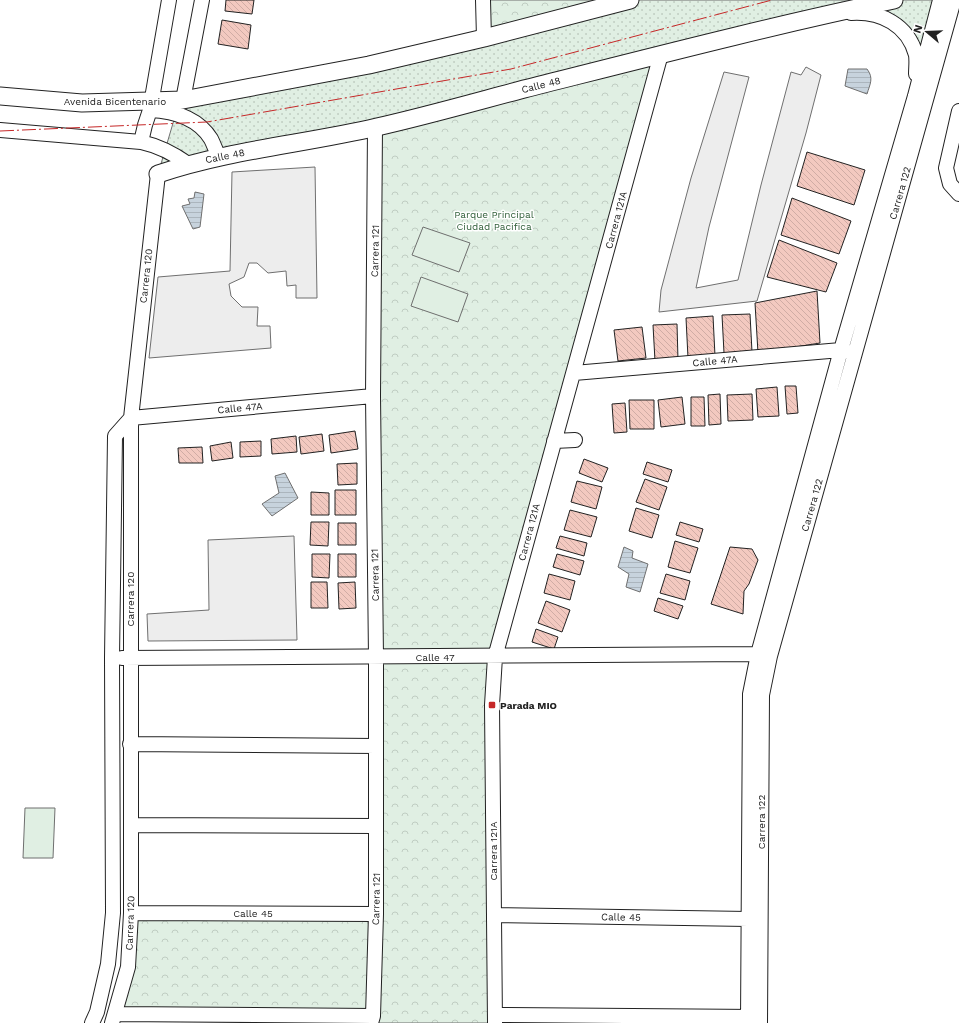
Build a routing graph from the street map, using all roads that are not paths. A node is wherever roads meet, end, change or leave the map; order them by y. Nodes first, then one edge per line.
1 (169, 0) edge
2 (202, 0) edge
3 (483, 0) edge
4 (630, 0) edge
5 (894, 0) edge
6 (940, 0) edge
7 (954, 0) edge
8 (821, 15) junction
9 (484, 38) junction
10 (661, 54) junction
11 (0, 96) edge
12 (915, 96) junction
13 (183, 100) junction
14 (151, 106) junction
15 (959, 112) edge
16 (375, 128) junction
17 (0, 130) edge
18 (141, 142) junction
19 (219, 157) junction
20 (188, 164) junction
21 (158, 174) joint
22 (955, 189) edge
23 (841, 350) junction
24 (855, 354) junction
25 (574, 374) junction
26 (373, 396) junction
27 (131, 418) junction
28 (576, 440) dead end
29 (554, 441) junction
30 (764, 655) junction
31 (495, 656) junction
32 (376, 657) junction
33 (112, 658) junction
34 (130, 658) junction
35 (130, 744) junction
36 (376, 746) junction
37 (131, 825) junction
38 (376, 826) junction
39 (131, 913) junction
40 (376, 914) junction
41 (494, 915) junction
42 (748, 919) junction
43 (114, 1018) edge
44 (201, 1018) edge
45 (287, 1019) edge
46 (372, 1019) edge
47 (495, 1019) edge
48 (754, 1020) edge
49 (92, 1023) edge

1 - 14 street
2 - 13 street
3 - 9 street
4 - 9 main road
5 - 8 main road, Calle 48
6 - 12 street, Carrera 122
7 - 24 street, Carrera 122
8 - 10 main road, Calle 48
8 - 12 street
9 - 13 main road
10 - 16 main road, Calle 48
10 - 25 street, Carrera 121A
11 - 14 main road, Avenida Bicentenario
12 - 23 street, Carrera 122
13 - 14 main road, Avenida Bicentenario
14 - 18 street
14 - 19 street
15 - 22 street
16 - 19 main road, Calle 48
16 - 26 street, Carrera 121
17 - 18 street
18 - 20 street
19 - 20 main road, Calle 48
20 - 21 main road, Calle 48
21 - 27 street, Carrera 120
23 - 24 street, Calle 47A
23 - 25 street, Calle 47A
23 - 30 street, Carrera 122
24 - 30 street, Carrera 122
25 - 29 street, Carrera 121A
26 - 27 street, Calle 47A
26 - 32 street, Carrera 121
27 - 33 street, Carrera 120
27 - 34 street, Carrera 120
28 - 29 street
29 - 31 street, Carrera 121A
30 - 31 street, Calle 47
30 - 42 street, Carrera 122
30 - 48 street, Carrera 122
31 - 32 street, Calle 47
31 - 41 street, Carrera 121A
32 - 34 street, Calle 47
32 - 36 street, Carrera 121
33 - 34 street, Calle 47
33 - 49 street, Carrera 120
34 - 35 street, Carrera 120
35 - 36 street
35 - 37 street, Carrera 120
36 - 38 street, Carrera 121
37 - 38 street
37 - 39 street, Carrera 120
38 - 40 street, Carrera 121
39 - 40 street, Calle 45
39 - 43 street, Carrera 120
40 - 46 street, Carrera 121
41 - 42 street, Calle 45
41 - 47 street, Carrera 121A
42 - 48 street, Carrera 122
43 - 44 street
44 - 45 street
45 - 46 street
47 - 48 street

